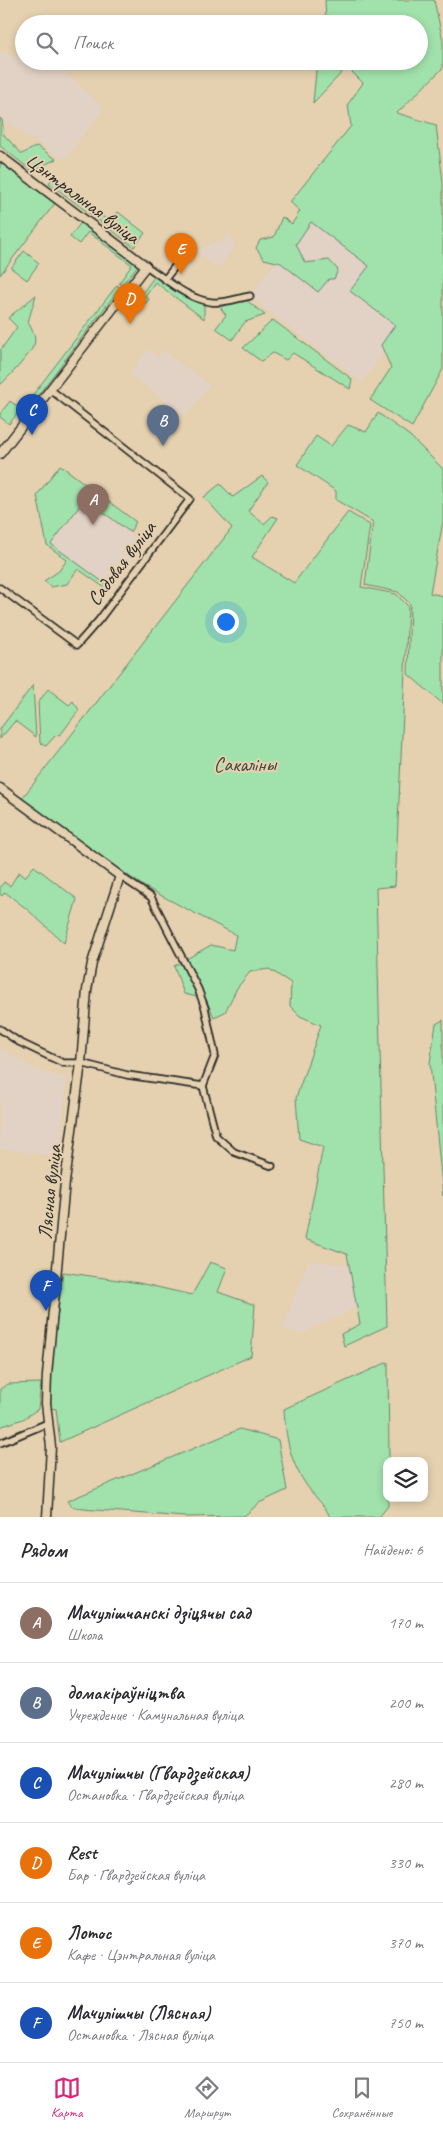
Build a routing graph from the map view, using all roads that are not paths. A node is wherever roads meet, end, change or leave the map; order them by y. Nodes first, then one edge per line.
1 (0, 156) edge
2 (188, 250) dead end
3 (146, 266) junction
4 (165, 279) junction
5 (250, 296) dead end
6 (51, 390) junction
7 (0, 454) edge
8 (0, 588) edge
9 (0, 788) edge
10 (120, 876) junction
11 (0, 1029) edge
12 (81, 1063) junction
13 (203, 1086) junction
14 (272, 1166) dead end
15 (48, 1423) junction
16 (0, 1443) edge
17 (46, 1517) edge

1 - 3 main road, Цэнтральная вуліца
2 - 4 street
3 - 4 street
3 - 6 main road
4 - 5 street
6 - 7 main road
6 - 8 street, Садовая вуліца
9 - 10 main road
10 - 12 main road, Лясная вуліца
10 - 13 street
11 - 12 street
12 - 13 street
12 - 15 main road, Лясная вуліца
13 - 14 street
15 - 16 street
15 - 17 main road, Лясная вуліца

